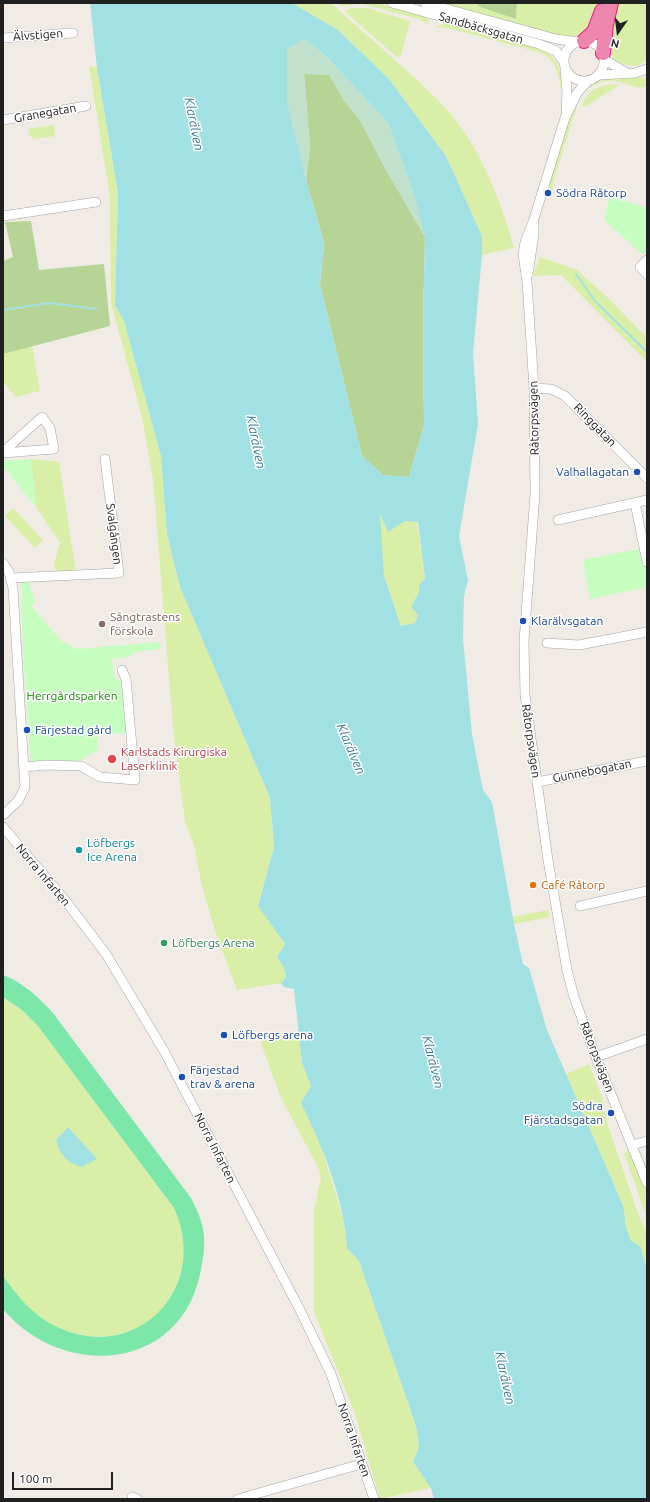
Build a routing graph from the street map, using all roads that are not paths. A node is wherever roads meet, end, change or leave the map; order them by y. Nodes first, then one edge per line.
1 (392, 3) edge
2 (425, 3) edge
3 (604, 3) edge
4 (611, 3) edge
5 (74, 33) dead end
6 (3, 38) edge
7 (581, 41) junction
8 (604, 56) junction
9 (564, 66) junction
10 (647, 69) edge
11 (627, 72) junction
12 (600, 75) junction
13 (588, 82) junction
14 (86, 106) dead end
15 (565, 118) junction
16 (3, 120) edge
17 (96, 202) dead end
18 (3, 216) edge
19 (647, 260) edge
20 (647, 274) edge
21 (534, 388) junction
22 (3, 452) edge
23 (105, 459) dead end
24 (647, 478) edge
25 (647, 500) edge
26 (635, 503) junction
27 (558, 520) dead end
28 (647, 562) edge
29 (3, 563) edge
30 (11, 578) junction
31 (647, 632) edge
32 (547, 643) dead end
33 (122, 670) dead end
34 (647, 761) edge
35 (25, 768) junction
36 (537, 782) junction
37 (3, 815) edge
38 (3, 827) edge
39 (647, 891) edge
40 (580, 906) dead end
41 (647, 1039) edge
42 (596, 1057) junction
43 (647, 1141) edge
44 (632, 1145) junction
45 (647, 1183) edge
46 (361, 1464) junction
47 (238, 1499) edge
48 (374, 1499) edge

1 - 9 street, Sandbäcksgatan
2 - 7 street, Sandbäcksgatan
3 - 7 highway
4 - 8 highway
5 - 6 street, Älvstigen
7 - 8 street
7 - 9 street
8 - 11 street
8 - 12 street
9 - 13 street
9 - 15 street
10 - 11 street
11 - 12 street
12 - 13 street
13 - 15 street
14 - 16 street, Granegatan
15 - 21 street, Råtorpsvägen
17 - 18 street
19 - 20 street
21 - 24 street, Ringgatan
21 - 36 street, Råtorpsvägen
22 - 22 street
23 - 30 street, Svalgången
25 - 26 street
26 - 27 street
26 - 28 street
29 - 30 street
30 - 35 street
31 - 32 street
33 - 35 street
34 - 36 street, Gunnebogatan
35 - 37 street
36 - 42 street, Råtorpsvägen
38 - 46 street, Norra Infarten
39 - 40 street
41 - 42 street
42 - 44 street, Råtorpsvägen
43 - 44 street
44 - 45 street, Råtorpsvägen
46 - 47 street
46 - 48 street, Norra Infarten

